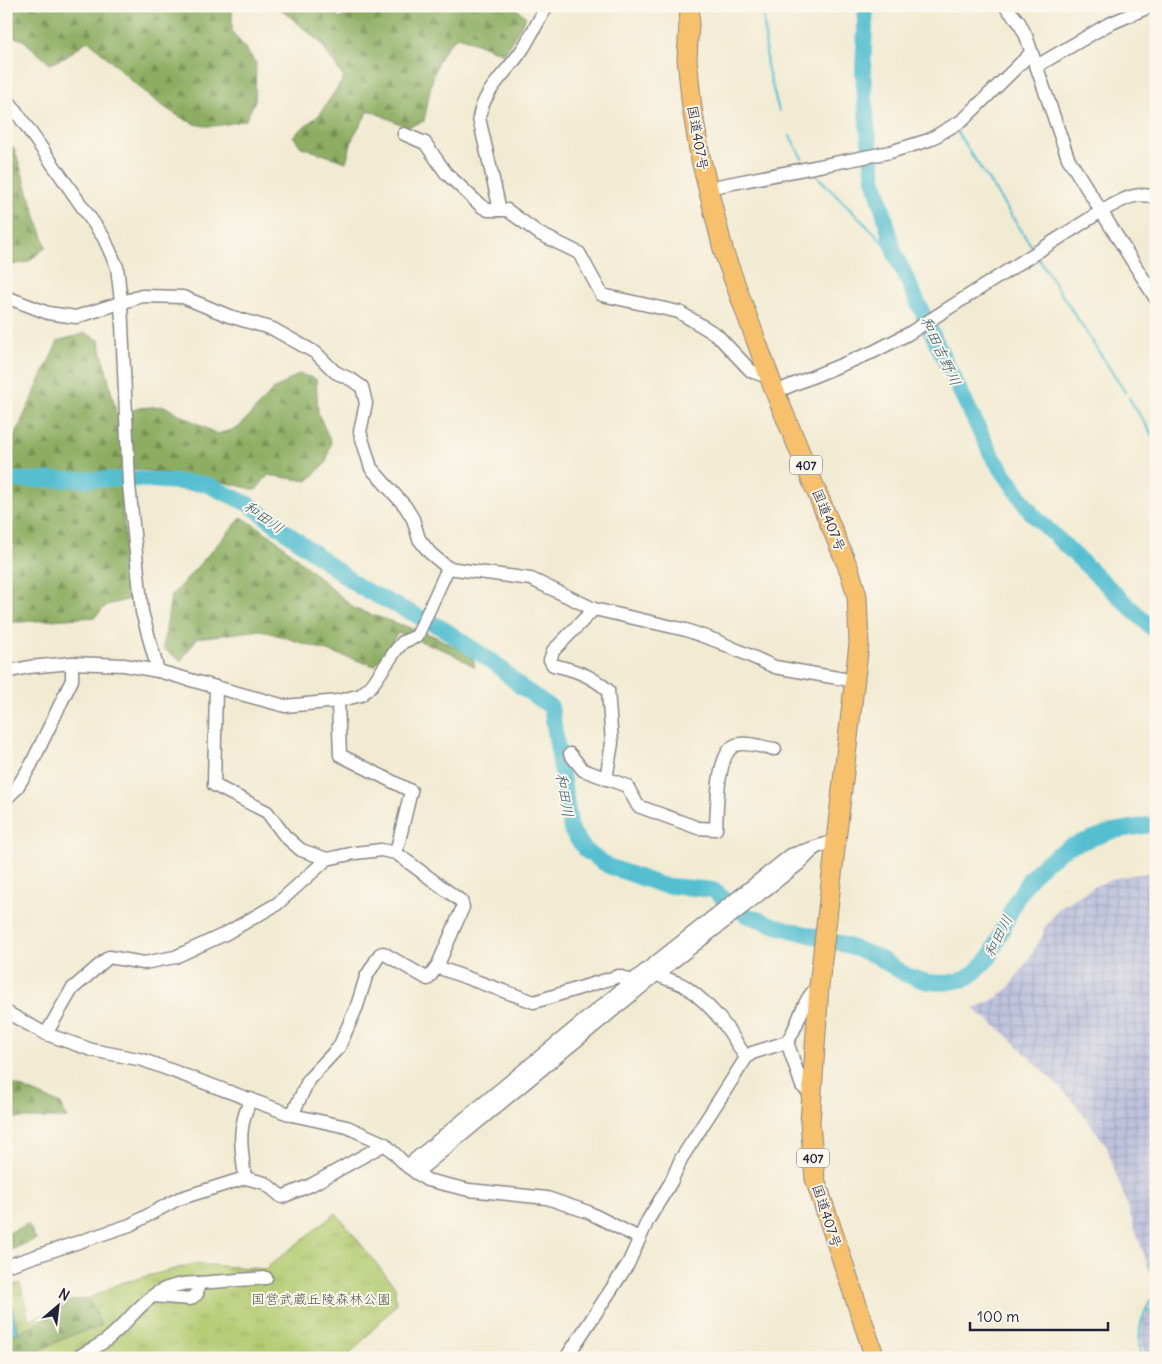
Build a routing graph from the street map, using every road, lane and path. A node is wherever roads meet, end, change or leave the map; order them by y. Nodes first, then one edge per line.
1 (547, 6) edge
2 (690, 6) edge
3 (1005, 6) edge
4 (1151, 6) edge
5 (1033, 59) junction
6 (6, 98) edge
7 (404, 134) dead end
8 (708, 188) junction
9 (1156, 198) edge
10 (500, 210) junction
11 (1100, 212) junction
12 (6, 297) edge
13 (1156, 299) edge
14 (121, 301) junction
15 (769, 373) junction
16 (775, 392) junction
17 (448, 568) junction
18 (594, 609) junction
19 (72, 663) junction
20 (158, 671) junction
21 (6, 672) edge
22 (855, 681) junction
23 (216, 687) junction
24 (338, 701) junction
25 (775, 749) dead end
26 (570, 754) dead end
27 (606, 779) junction
28 (6, 799) edge
29 (826, 843) junction
30 (396, 853) junction
31 (327, 859) junction
32 (437, 967) junction
33 (653, 971) junction
34 (632, 981) junction
35 (819, 986) junction
36 (6, 1012) edge
37 (46, 1034) junction
38 (787, 1042) junction
39 (746, 1058) junction
40 (811, 1094) junction
41 (251, 1099) junction
42 (292, 1115) junction
43 (384, 1144) junction
44 (411, 1169) junction
45 (245, 1178) junction
46 (639, 1238) junction
47 (12, 1264) dead end
48 (266, 1278) dead end
49 (76, 1358) edge
50 (566, 1358) edge
51 (875, 1358) edge

1 - 10 street
2 - 8 highway, 国道407号 / 407
3 - 5 street
4 - 5 street
5 - 8 street
5 - 11 street
6 - 14 street
7 - 10 street
8 - 15 highway, 国道407号 / 407
9 - 11 street
10 - 15 street
11 - 13 street
11 - 16 street
12 - 14 street
14 - 17 street
14 - 20 street
15 - 16 highway, 国道407号 / 407
16 - 22 highway, 国道407号 / 407
17 - 18 street
17 - 24 street
18 - 22 street
18 - 27 street
19 - 20 street
19 - 21 street
19 - 28 street
20 - 23 street
22 - 29 highway, 国道407号 / 407
23 - 24 street
23 - 31 street
24 - 30 street
25 - 27 street
26 - 27 street
29 - 33 street
29 - 35 highway, 国道407号 / 407
30 - 31 street
30 - 32 street
31 - 37 street
32 - 34 street
32 - 42 street
33 - 34 street
33 - 39 street
33 - 44 street
34 - 44 street
35 - 38 street
35 - 40 highway, 国道407号 / 407
36 - 37 street
37 - 41 street
38 - 39 street
38 - 40 street
39 - 46 street
40 - 51 highway, 国道407号 / 407
41 - 42 street
41 - 45 street
42 - 43 street
43 - 44 street
43 - 45 street
44 - 46 street
45 - 47 street
46 - 50 street
48 - 49 street

